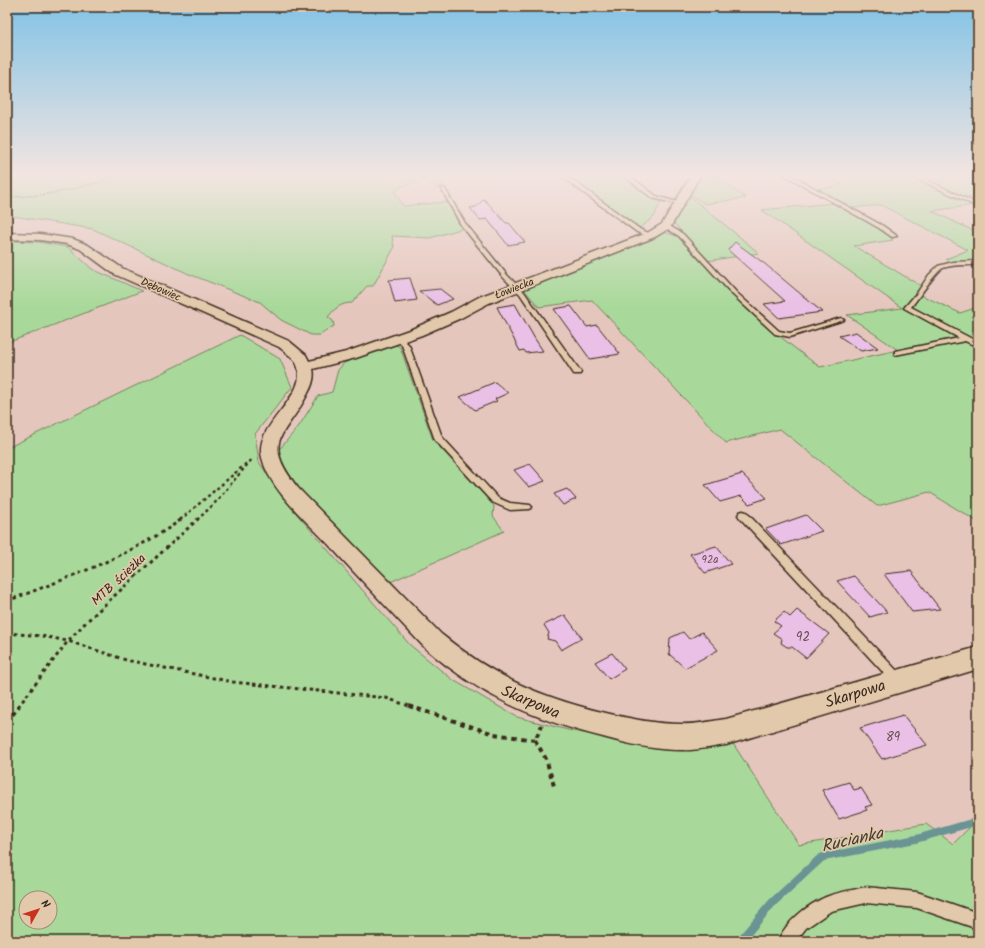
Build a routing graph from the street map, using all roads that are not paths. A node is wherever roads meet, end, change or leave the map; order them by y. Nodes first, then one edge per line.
1 (460, 218) edge
2 (622, 218) edge
3 (670, 218) edge
4 (865, 218) edge
5 (666, 226) junction
6 (651, 235) junction
7 (7, 236) edge
8 (894, 236) dead end
9 (978, 263) edge
10 (518, 287) junction
11 (841, 320) dead end
12 (399, 338) junction
13 (965, 339) junction
14 (978, 345) edge
15 (898, 353) dead end
16 (305, 367) junction
17 (577, 372) dead end
18 (527, 507) dead end
19 (743, 515) dead end
20 (978, 658) edge
21 (898, 680) junction
22 (978, 921) edge
23 (786, 941) edge

1 - 10 lane
2 - 6 lane
3 - 5 street
4 - 8 lane
5 - 6 street, Łowiecka
5 - 11 lane
6 - 10 street, Łowiecka
7 - 16 street, Dębowiec
9 - 13 lane
10 - 12 street, Łowiecka
10 - 17 lane
12 - 16 street, Łowiecka
12 - 18 lane
13 - 14 lane
13 - 15 lane
16 - 21 street, Skarpowa
19 - 21 lane
20 - 21 street, Skarpowa
22 - 23 lane

